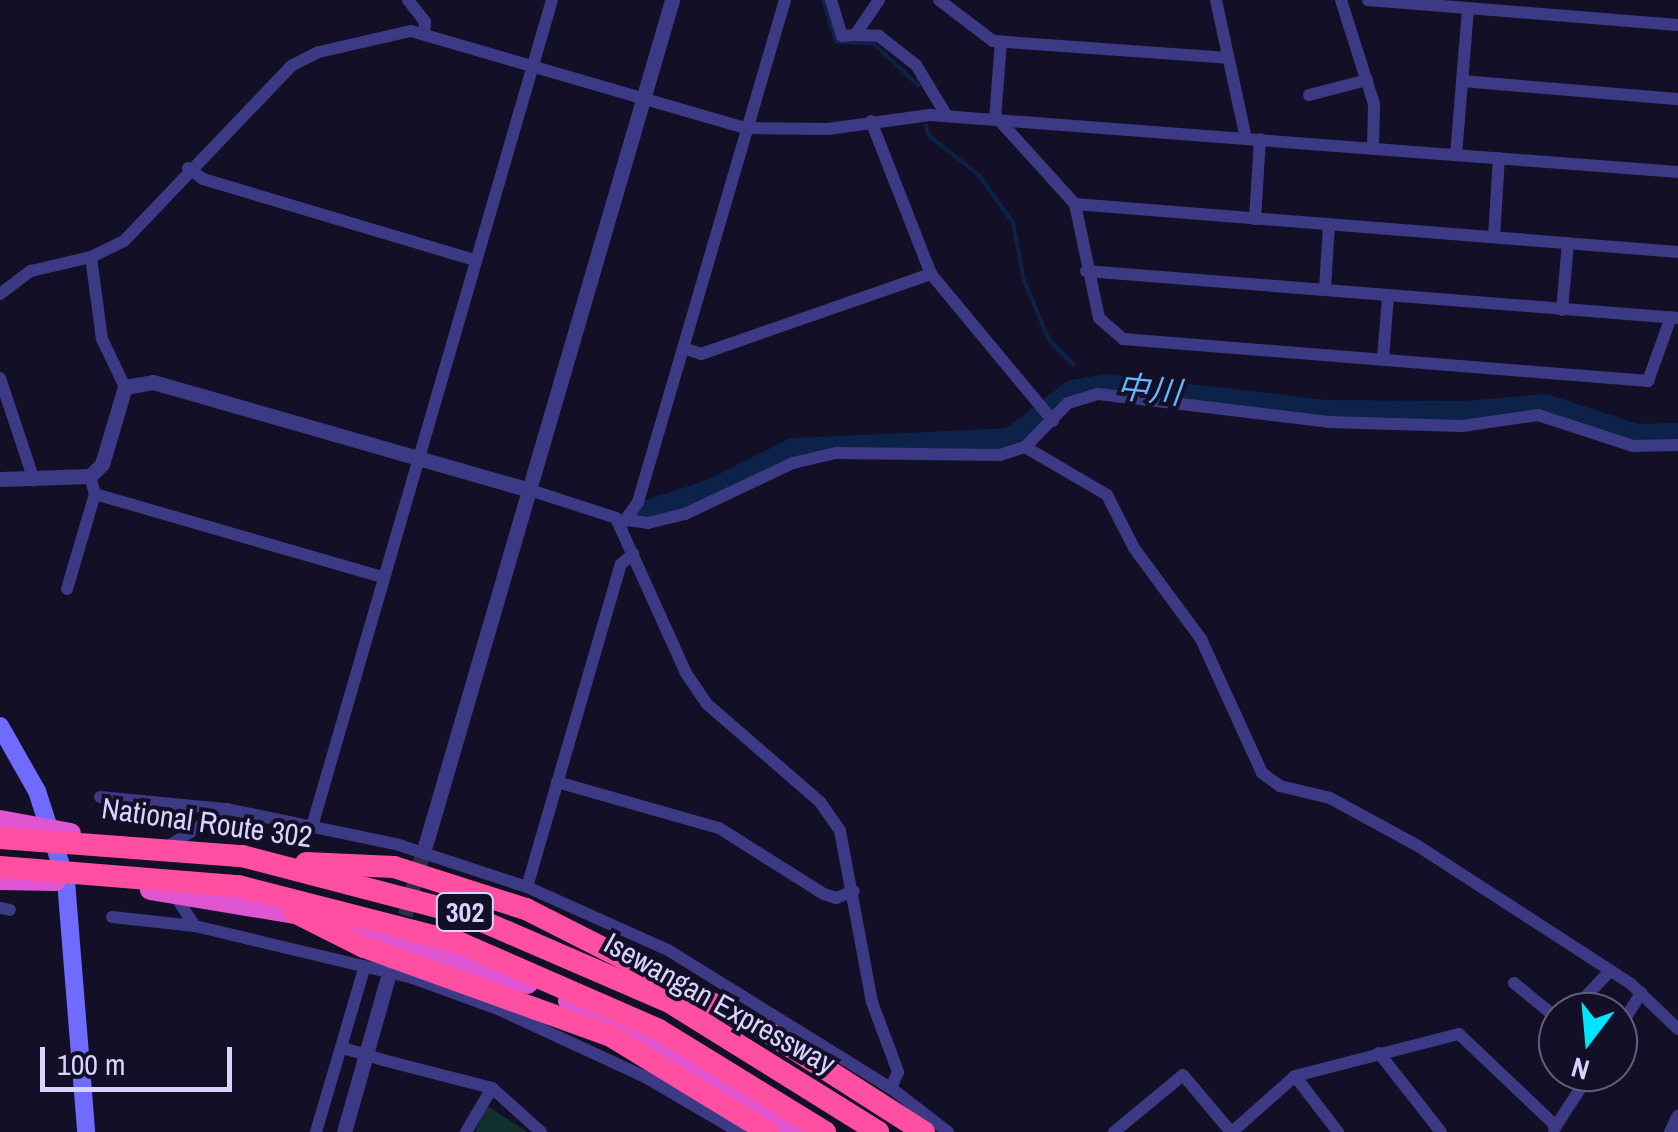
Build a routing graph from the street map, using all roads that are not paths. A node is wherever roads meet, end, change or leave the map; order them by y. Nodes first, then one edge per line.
1 (408, 0) edge
2 (552, 0) edge
3 (672, 0) edge
4 (785, 0) edge
5 (831, 0) edge
6 (879, 0) edge
7 (939, 0) edge
8 (1216, 0) edge
9 (1341, 0) edge
10 (1368, 0) edge
11 (1391, 1) edge
12 (1468, 8) junction
13 (1678, 26) edge
14 (424, 34) junction
15 (855, 36) junction
16 (1001, 41) junction
17 (1228, 58) junction
18 (532, 67) junction
19 (1366, 80) junction
20 (1462, 81) junction
21 (1310, 96) dead end
22 (643, 98) junction
23 (1678, 99) edge
24 (947, 116) junction
25 (997, 119) junction
26 (871, 121) junction
27 (745, 128) junction
28 (1253, 139) junction
29 (1373, 149) junction
30 (1456, 155) junction
31 (1500, 158) junction
32 (188, 168) junction
33 (1678, 172) edge
34 (1074, 204) junction
35 (1255, 219) junction
36 (1329, 225) junction
37 (1494, 238) junction
38 (1568, 243) junction
39 (1678, 252) edge
40 (91, 258) junction
41 (475, 260) junction
42 (1086, 271) junction
43 (931, 274) junction
44 (1325, 288) junction
45 (0, 294) edge
46 (1388, 295) junction
47 (1562, 310) junction
48 (1674, 318) edge
49 (682, 348) junction
50 (1383, 359) junction
51 (0, 378) edge
52 (126, 386) junction
53 (1053, 420) junction
54 (1678, 445) edge
55 (1025, 448) junction
56 (418, 456) junction
57 (90, 476) junction
58 (0, 479) edge
59 (34, 480) junction
60 (530, 490) junction
61 (94, 494) junction
62 (624, 522) junction
63 (633, 554) junction
64 (383, 577) junction
65 (66, 589) dead end
66 (0, 726) edge
67 (557, 782) junction
68 (100, 796) dead end
69 (227, 809) junction
70 (0, 820) edge
71 (313, 824) junction
72 (50, 832) junction
73 (0, 838) edge
74 (173, 843) junction
75 (426, 843) tunnel mouth
76 (306, 863) junction
77 (0, 866) edge
78 (0, 880) edge
79 (66, 881) junction
80 (527, 886) junction
81 (854, 891) junction
82 (172, 892) junction
83 (294, 912) junction
84 (112, 917) dead end
85 (195, 926) junction
86 (365, 966) junction
87 (1610, 971) junction
88 (387, 980) dead end
89 (1514, 983) dead end
90 (1590, 992) edge
91 (1642, 994) junction
92 (1638, 1000) edge
93 (1538, 1003) edge
94 (1678, 1029) edge
95 (343, 1048) junction
96 (1379, 1053) junction
97 (1295, 1076) junction
98 (492, 1088) junction
99 (891, 1088) junction
100 (1578, 1092) edge
101 (1678, 1117) edge
102 (1554, 1129) edge
103 (86, 1132) edge
104 (316, 1132) edge
105 (344, 1132) edge
106 (466, 1132) edge
107 (541, 1132) edge
108 (739, 1132) edge
109 (768, 1132) edge
110 (796, 1132) edge
111 (825, 1132) edge
112 (882, 1132) edge
113 (924, 1132) edge
114 (948, 1132) edge
115 (1114, 1132) edge
116 (1232, 1132) edge
117 (1338, 1132) edge
118 (1441, 1132) edge
119 (1671, 1132) edge

1 - 14 street
2 - 18 street
3 - 22 street
4 - 27 street
5 - 15 street
6 - 15 street
7 - 16 street
8 - 17 street
9 - 19 street
10 - 11 street
11 - 12 street
12 - 13 street
12 - 20 street
14 - 18 street
14 - 32 street
15 - 24 street
16 - 17 street
16 - 25 street
17 - 28 street
18 - 22 street
18 - 41 street
19 - 21 street
19 - 29 street
20 - 23 street
20 - 30 street
22 - 27 street
22 - 60 street
24 - 25 street
24 - 26 street
25 - 28 street
25 - 34 street
26 - 27 street
26 - 43 street
27 - 49 street
28 - 29 street
28 - 35 street
29 - 30 street
30 - 31 street
31 - 33 street
31 - 37 street
32 - 40 street
32 - 41 street
34 - 35 street
34 - 42 street
35 - 36 street
36 - 37 street
36 - 44 street
37 - 38 street
38 - 39 street
38 - 47 street
40 - 45 street
40 - 52 street
41 - 56 street
42 - 44 street
42 - 50 street
43 - 49 street
43 - 53 street
44 - 46 street
46 - 47 street
46 - 50 street
47 - 48 street
48 - 50 street
49 - 62 street
51 - 59 street
52 - 56 street
52 - 57 street
53 - 54 street
53 - 55 street
55 - 62 street
55 - 87 street
56 - 60 street
56 - 64 street
57 - 59 street
57 - 61 street
58 - 59 street
60 - 62 street
60 - 75 street
61 - 64 street
61 - 65 street
62 - 63 street
63 - 67 street
63 - 81 street
64 - 71 street
66 - 72 main road
67 - 80 street
67 - 81 street
68 - 69 street
69 - 71 street
69 - 74 street
70 - 72 highway, National Route 302 / 302
71 - 80 street
72 - 74 highway, National Route 302 / 302
72 - 79 main road
73 - 112 highway, Isewangan Expressway, bridge
74 - 76 highway, National Route 302 / 302
76 - 112 highway, National Route 302 / 302
76 - 113 highway
77 - 111 highway, Isewangan Expressway, bridge
78 - 79 highway, 302
79 - 82 highway, 302
79 - 103 main road
80 - 99 street
81 - 99 street
82 - 83 highway, 302
82 - 85 street
83 - 109 highway
83 - 110 highway, 302
84 - 85 street
85 - 86 street
86 - 95 street
86 - 108 street
87 - 90 street
87 - 91 street
88 - 105 street
89 - 93 street
91 - 92 street
91 - 94 street
95 - 98 street, bridge
95 - 104 street
96 - 97 street
96 - 102 street
96 - 118 street
97 - 116 street
97 - 117 street
98 - 106 street
98 - 107 street
99 - 114 street
100 - 102 street
101 - 119 street
115 - 116 street

